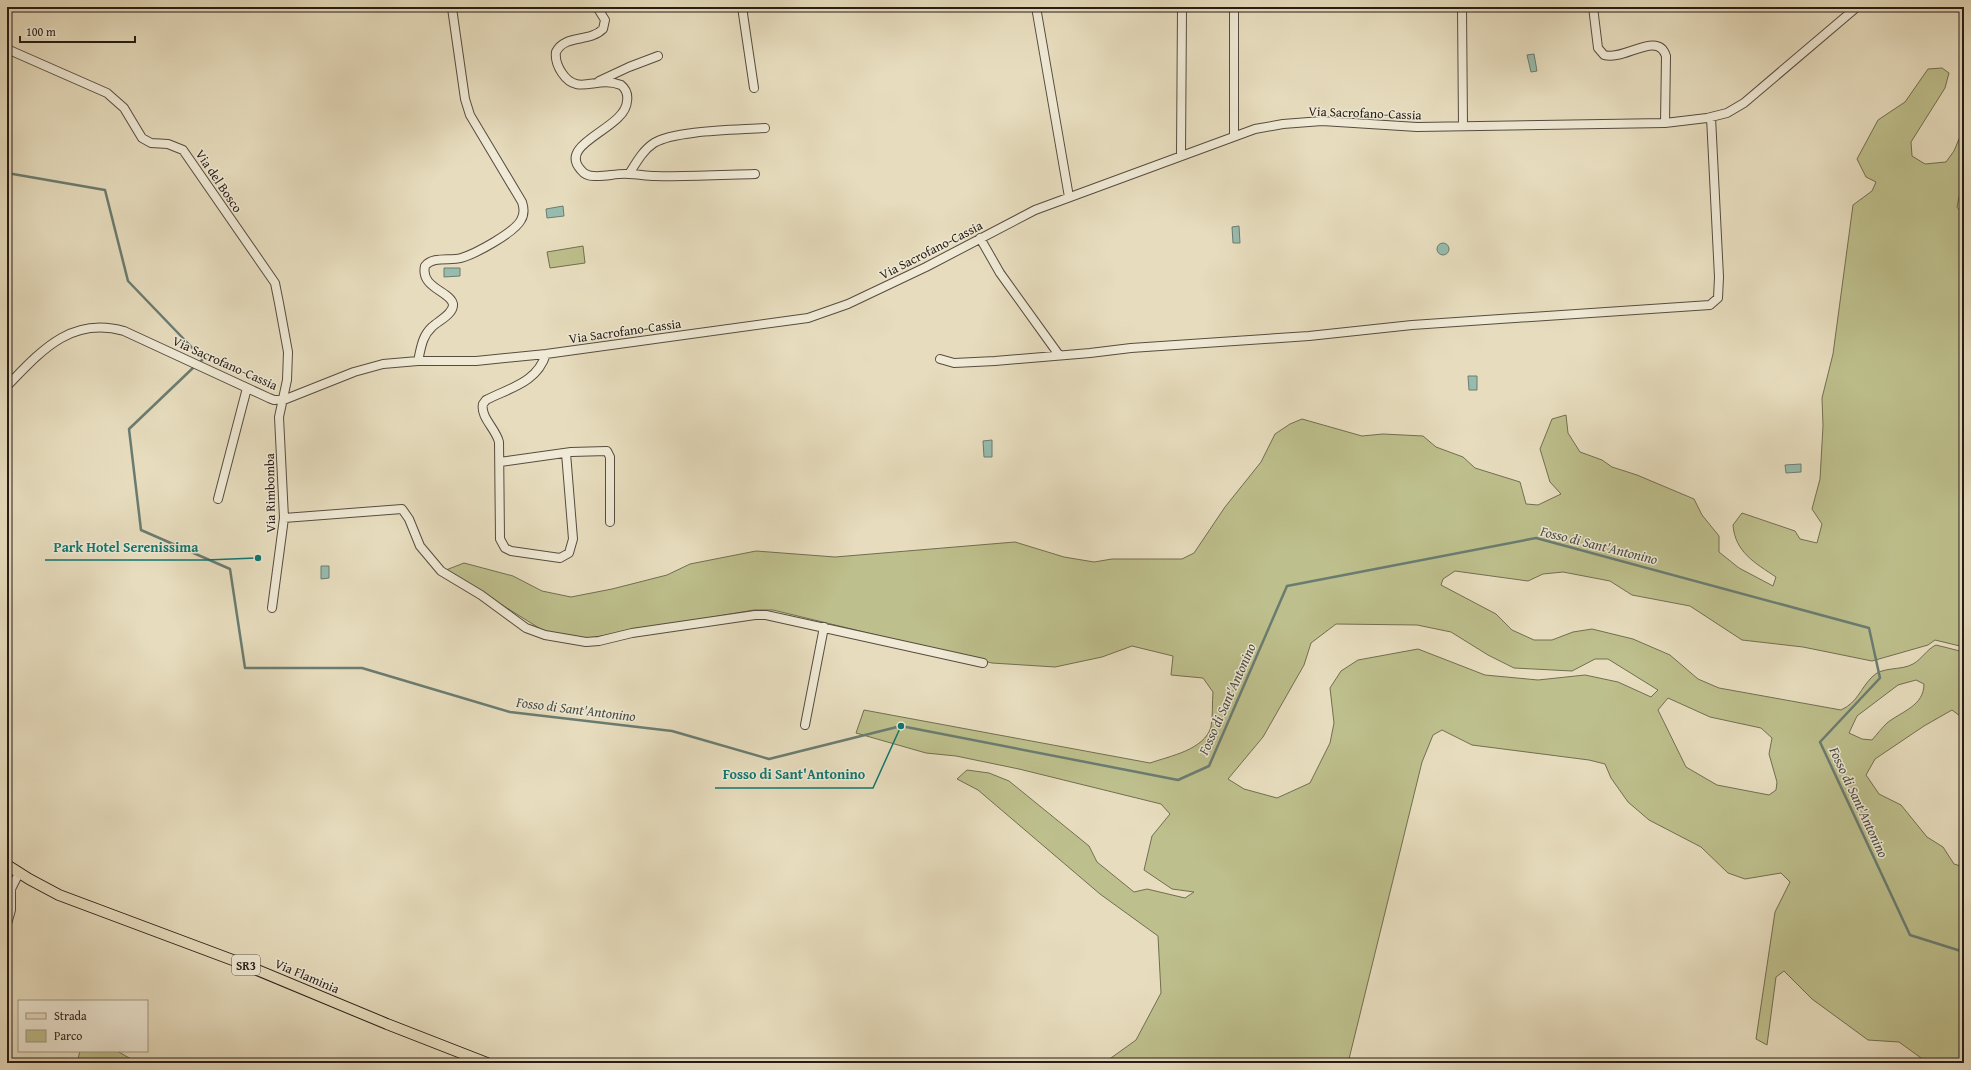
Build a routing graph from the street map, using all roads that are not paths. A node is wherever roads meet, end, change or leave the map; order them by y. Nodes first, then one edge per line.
1 (597, 7) edge
2 (742, 7) edge
3 (1036, 7) edge
4 (1182, 7) edge
5 (1234, 7) edge
6 (1462, 7) edge
7 (1594, 7) edge
8 (1857, 7) edge
9 (454, 8) edge
10 (7, 49) edge
11 (658, 56) dead end
12 (598, 82) junction
13 (754, 88) dead end
14 (1711, 117) junction
15 (1665, 123) junction
16 (1463, 126) junction
17 (765, 128) dead end
18 (1234, 136) junction
19 (1181, 155) junction
20 (629, 174) junction
21 (755, 174) dead end
22 (1070, 197) junction
23 (980, 238) junction
24 (546, 354) junction
25 (1059, 355) junction
26 (940, 359) dead end
27 (418, 361) junction
28 (7, 386) edge
29 (247, 388) junction
30 (282, 400) junction
31 (566, 453) junction
32 (500, 462) junction
33 (218, 498) dead end
34 (284, 518) junction
35 (610, 522) dead end
36 (272, 608) dead end
37 (824, 627) junction
38 (983, 663) dead end
39 (805, 725) dead end
40 (7, 865) edge
41 (19, 873) junction
42 (7, 924) edge
43 (487, 1063) edge

1 - 12 street
2 - 13 street
3 - 22 street
4 - 19 street
5 - 18 street
6 - 16 street
7 - 15 street
8 - 14 street, Via Sacrofano-Cassia
9 - 27 street
10 - 30 street, Via del Bosco
11 - 12 street
12 - 20 street
14 - 15 street, Via Sacrofano-Cassia
14 - 25 street
15 - 16 street, Via Sacrofano-Cassia
16 - 18 street, Via Sacrofano-Cassia
17 - 20 street
18 - 19 street, Via Sacrofano-Cassia
19 - 22 street, Via Sacrofano-Cassia
20 - 21 street
22 - 23 street, Via Sacrofano-Cassia
23 - 24 street, Via Sacrofano-Cassia
23 - 25 street
24 - 27 street, Via Sacrofano-Cassia
24 - 32 street
25 - 26 street
27 - 30 street, Via Sacrofano-Cassia
28 - 29 street, Via Sacrofano-Cassia
29 - 30 street, Via Sacrofano-Cassia
29 - 33 street
30 - 34 street, Via Rimbomba
31 - 32 street
31 - 32 street
31 - 35 street
34 - 36 street, Via Rimbomba
34 - 37 street
37 - 38 street
37 - 39 street
40 - 41 main road, Via Flaminia / SR3
41 - 42 street
41 - 43 main road, Via Flaminia / SR3

